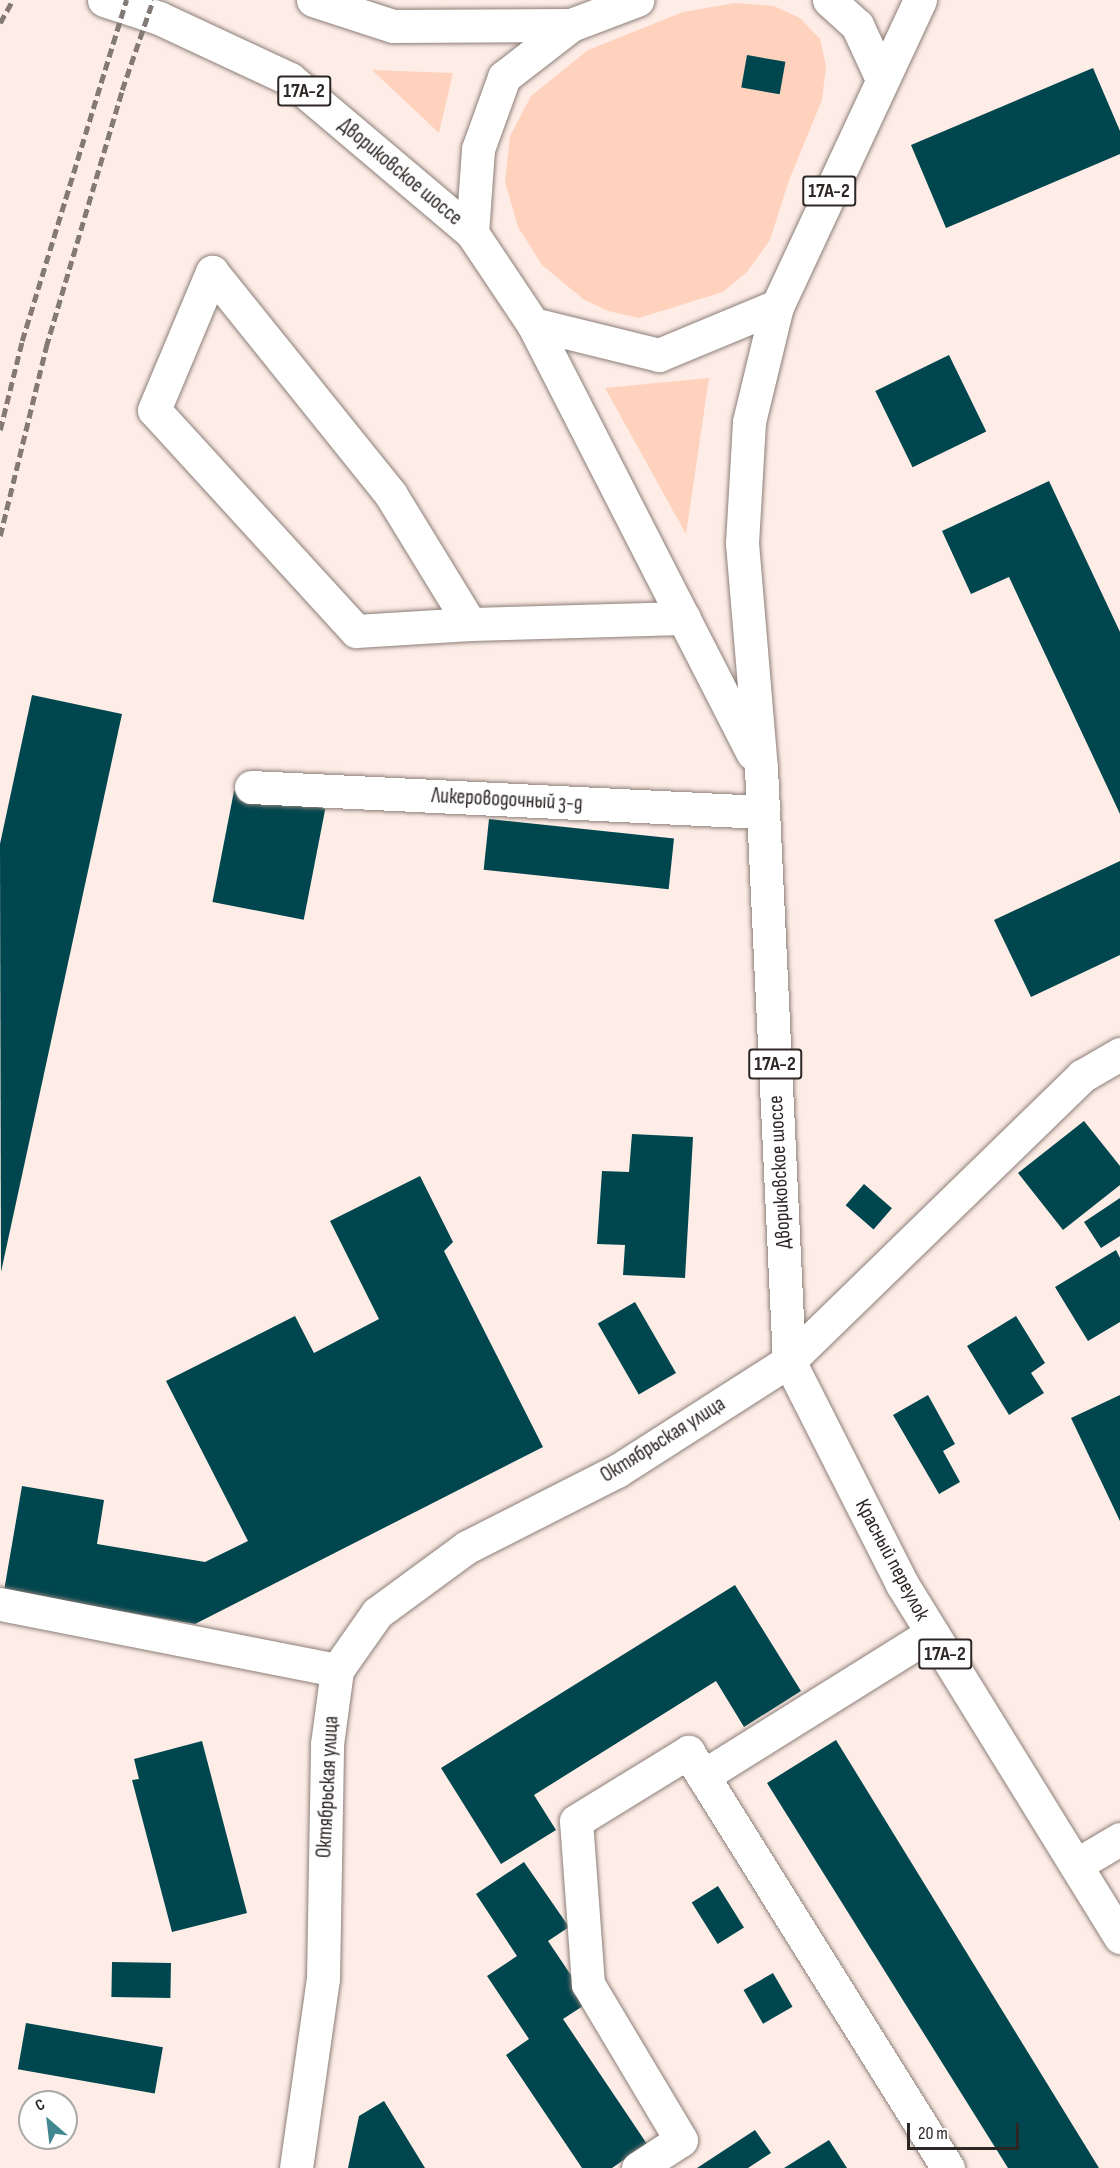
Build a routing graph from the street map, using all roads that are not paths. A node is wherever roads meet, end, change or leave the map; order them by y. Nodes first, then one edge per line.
1 (104, 0) edge
2 (313, 0) edge
3 (637, 0) edge
4 (829, 0) edge
5 (920, 0) edge
6 (571, 25) junction
7 (882, 77) junction
8 (472, 233) junction
9 (777, 306) junction
10 (534, 324) junction
11 (684, 618) junction
12 (470, 624) junction
13 (761, 768) junction
14 (251, 787) dead end
15 (763, 812) junction
16 (1120, 1054) edge
17 (789, 1360) junction
18 (0, 1604) edge
19 (932, 1633) junction
20 (337, 1671) junction
21 (704, 1776) junction
22 (1120, 1839) edge
23 (1076, 1865) junction
24 (1120, 1937) edge
25 (296, 2168) edge
26 (638, 2168) edge
27 (948, 2168) edge

1 - 8 main road, Двориковское шоссе / 17А-2
2 - 6 main road
3 - 6 main road
4 - 7 main road
5 - 7 main road
6 - 8 main road
7 - 9 main road, 17А-2
8 - 10 main road, 17А-2
9 - 10 main road
9 - 13 main road, Двориковское шоссе
10 - 11 main road
11 - 12 main road
11 - 13 main road
12 - 12 main road
13 - 15 main road, Двориковское шоссе / 17А-2
14 - 15 main road, Ликероводочный з-д
15 - 17 main road, Двориковское шоссе / 17А-2
16 - 17 main road, Октябрьская улица
17 - 19 main road, Красный переулок / 17А-2
17 - 20 main road, Октябрьская улица
18 - 20 main road
19 - 21 main road
19 - 23 main road, Красный переулок / 17А-2
20 - 25 main road, Октябрьская улица
21 - 26 main road
21 - 27 main road
22 - 23 main road
23 - 24 main road, Красный переулок / 17А-2

